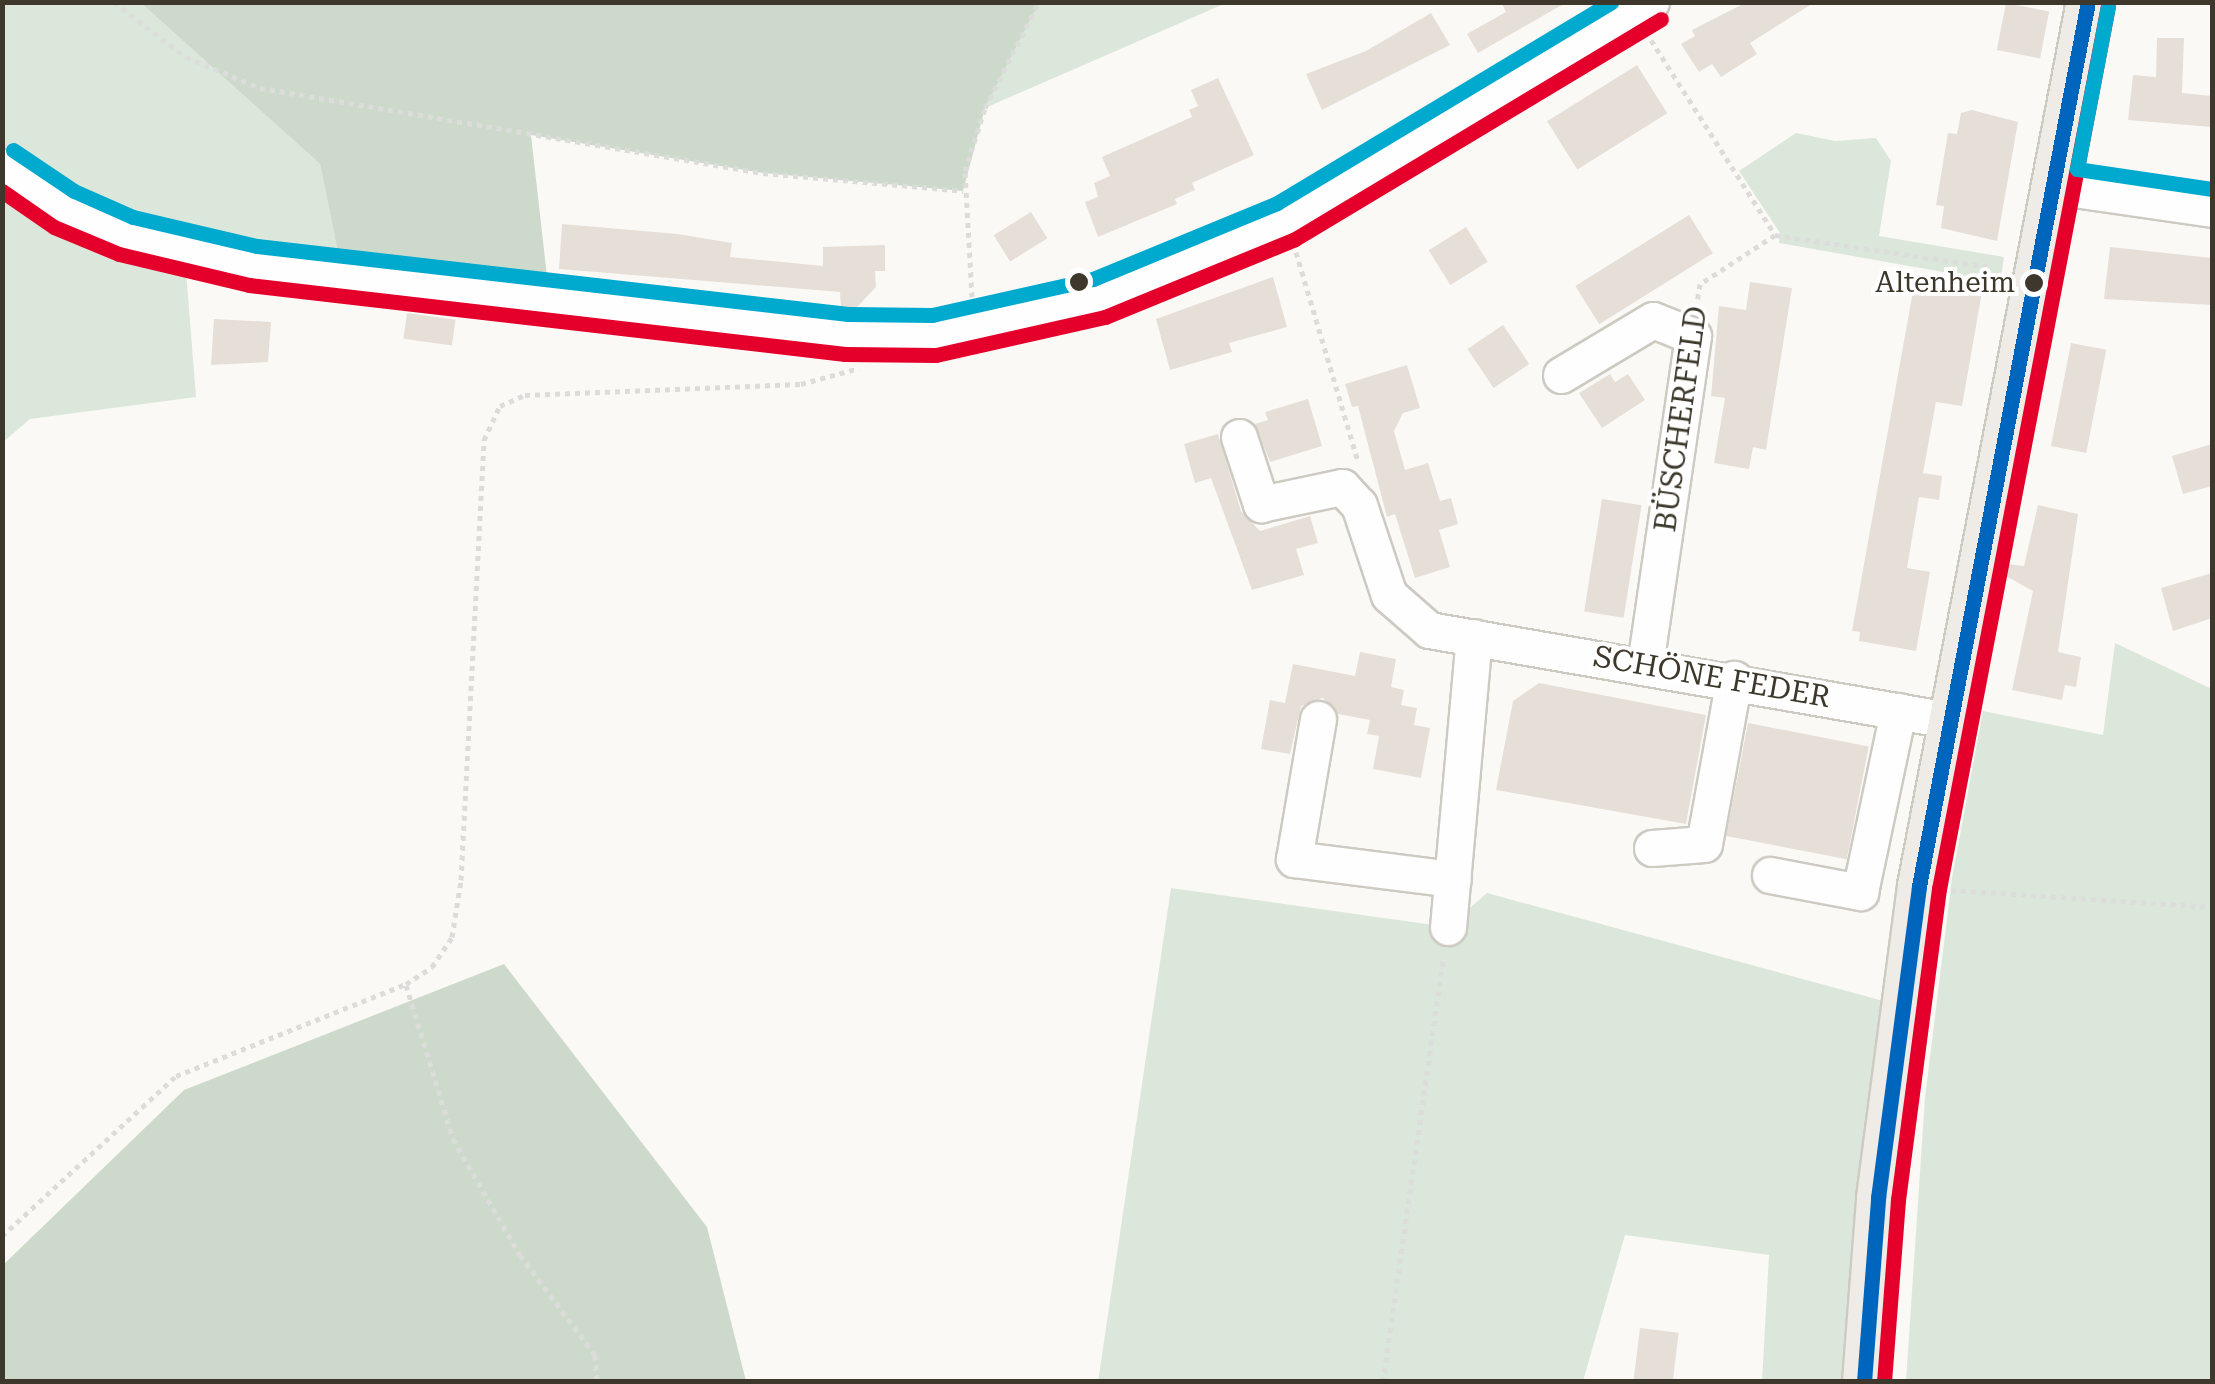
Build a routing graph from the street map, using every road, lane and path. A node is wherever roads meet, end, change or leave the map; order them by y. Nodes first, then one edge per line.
1 (114, 2) edge
2 (1039, 2) edge
3 (2088, 2) edge
4 (1643, 8) edge
5 (2, 167) edge
6 (2054, 186) junction
7 (963, 191) junction
8 (2212, 210) edge
9 (1775, 234) junction
10 (1988, 267) dead end
11 (1302, 272) dead end
12 (975, 330) junction
13 (1693, 336) junction
14 (894, 337) junction
15 (1561, 374) dead end
16 (1239, 436) dead end
17 (1342, 488) junction
18 (1474, 637) junction
19 (1646, 665) junction
20 (1734, 679) junction
21 (1898, 710) junction
22 (1318, 719) dead end
23 (1948, 720) junction
24 (1652, 848) dead end
25 (1770, 875) dead end
26 (1453, 879) junction
27 (1948, 890) dead end
28 (2212, 907) edge
29 (1448, 927) joint
30 (406, 984) junction
31 (2, 1236) edge
32 (597, 1382) edge
33 (1383, 1382) edge
34 (1864, 1382) edge

1 - 7 path
2 - 7 path
3 - 6 main road
4 - 9 path
4 - 12 street
5 - 14 street
6 - 8 street
6 - 23 main road
7 - 12 path
9 - 10 path
9 - 13 path, BÜSCHERFELD
11 - 17 path
12 - 14 street
13 - 15 street
13 - 19 street, BÜSCHERFELD
14 - 30 path
16 - 17 street
17 - 18 street, SCHÖNE FEDER
18 - 19 street, SCHÖNE FEDER
18 - 26 street
19 - 20 street, SCHÖNE FEDER
20 - 21 street, SCHÖNE FEDER
20 - 24 street
21 - 23 street, SCHÖNE FEDER
21 - 25 street
22 - 26 street
23 - 34 main road
26 - 29 street
27 - 28 path
29 - 33 path
30 - 31 path
30 - 32 path

